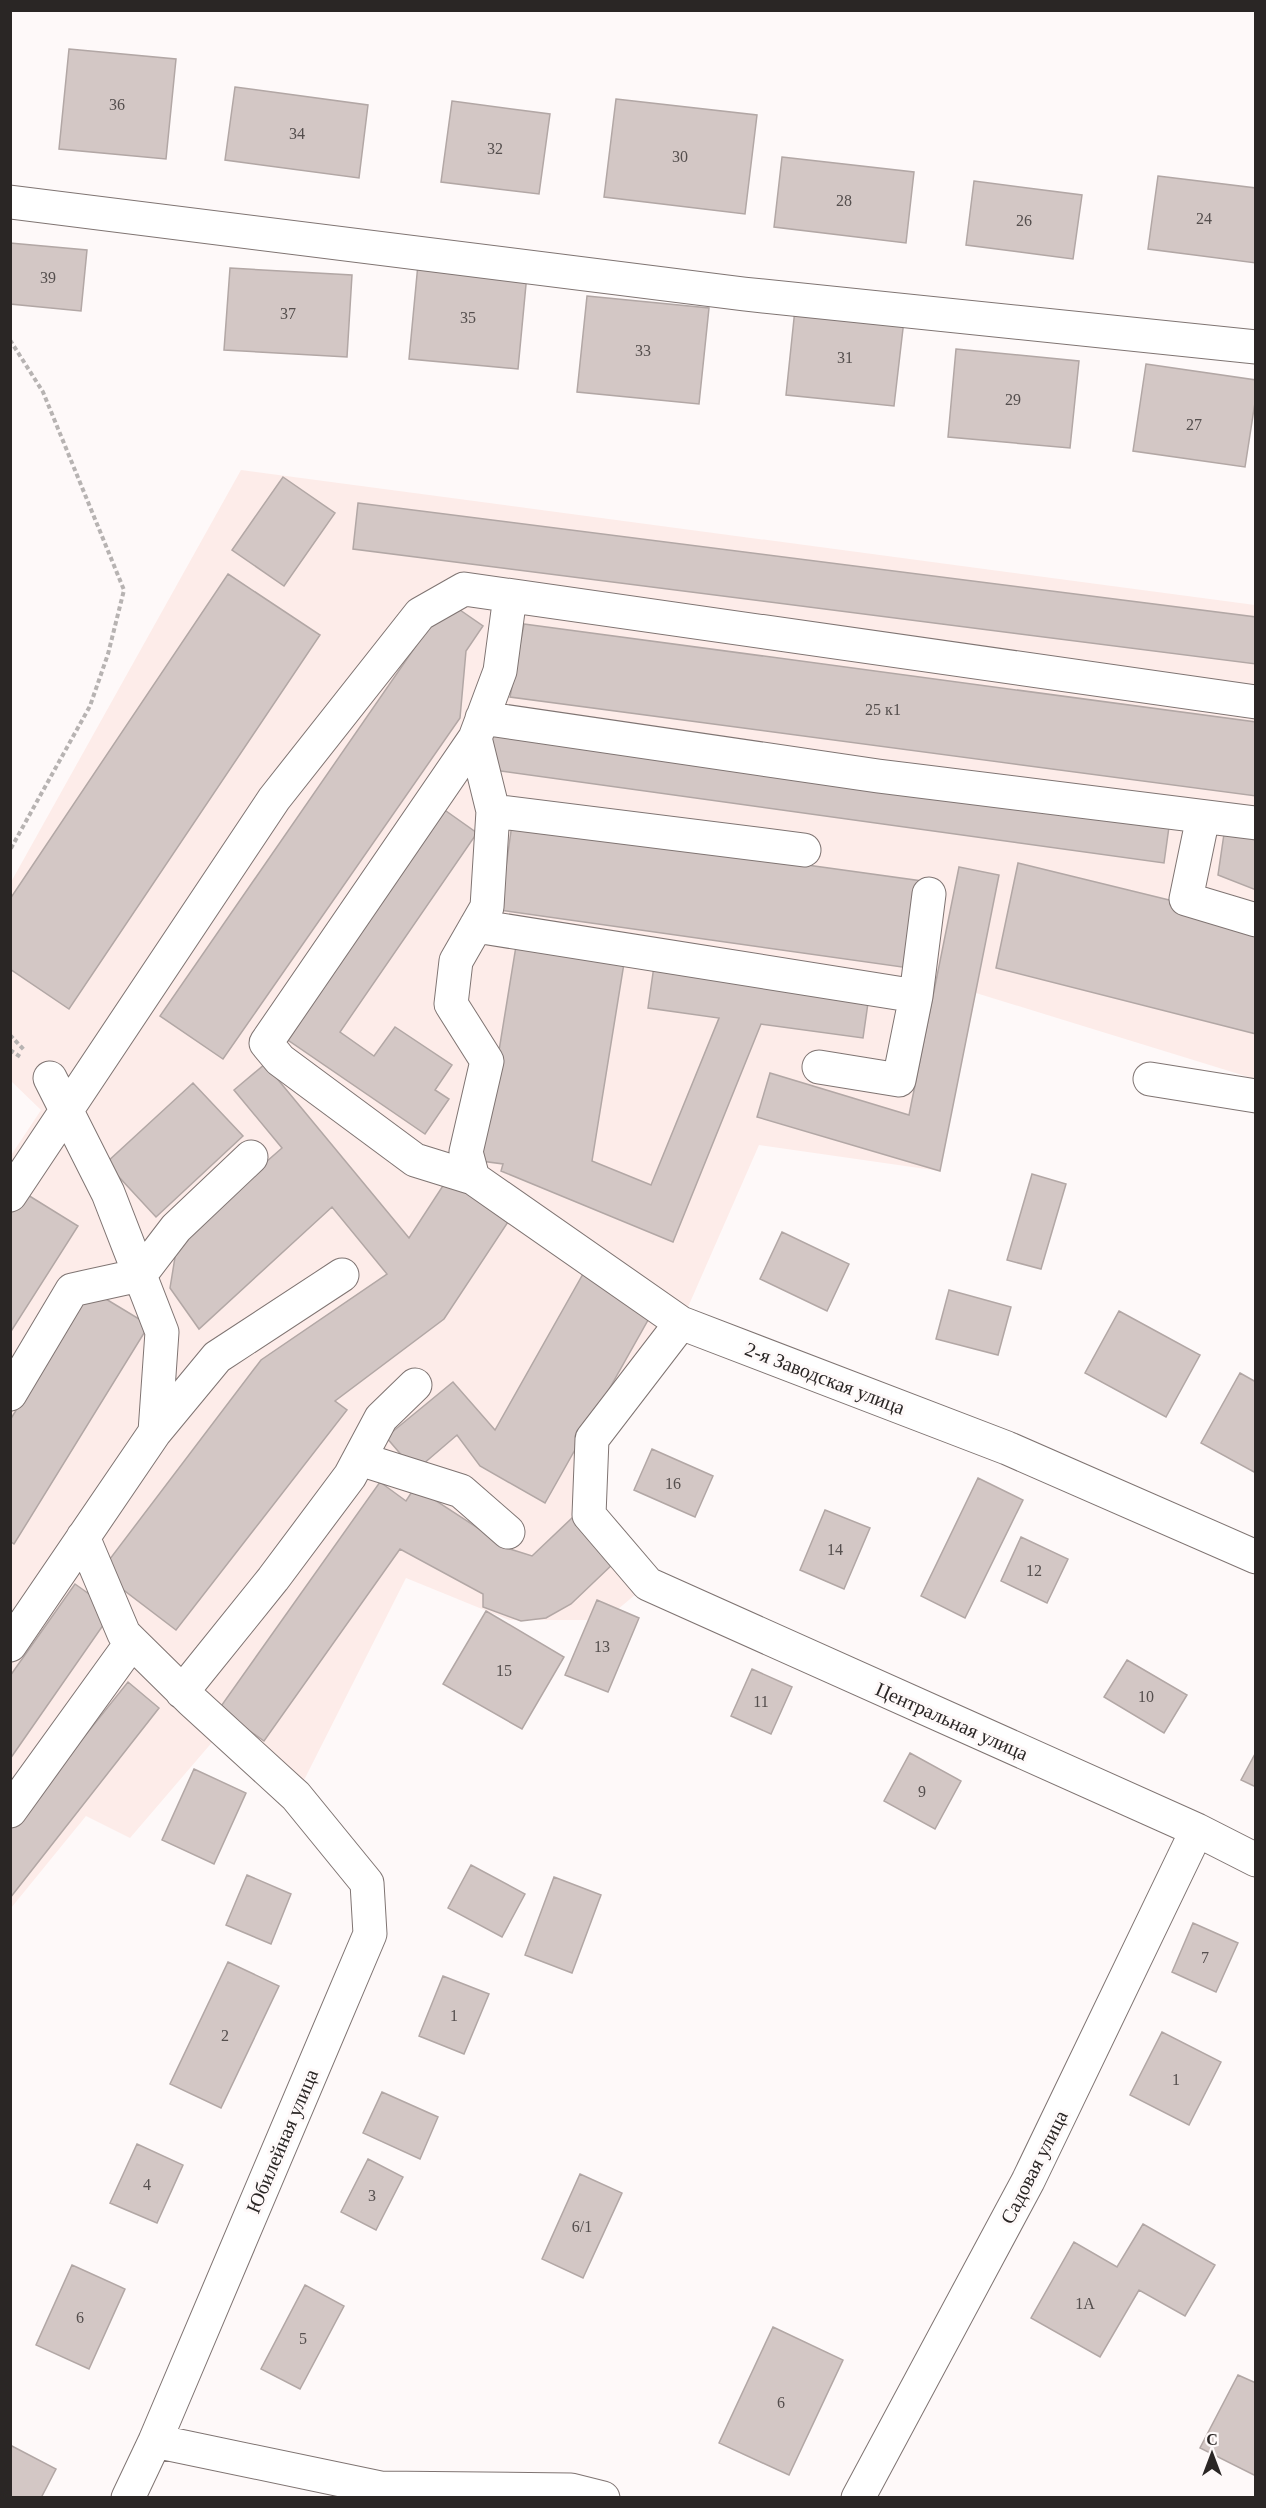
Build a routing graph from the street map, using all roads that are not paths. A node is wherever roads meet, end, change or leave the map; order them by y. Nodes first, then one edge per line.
1 (10, 202) edge
2 (1256, 347) edge
3 (510, 596) junction
4 (1256, 702) edge
5 (478, 728) junction
6 (493, 811) junction
7 (1203, 817) junction
8 (1256, 823) edge
9 (804, 850) dead end
10 (929, 894) dead end
11 (1256, 920) edge
12 (476, 926) junction
13 (916, 996) junction
14 (819, 1067) dead end
15 (50, 1078) dead end
16 (1150, 1079) dead end
17 (1256, 1096) edge
18 (66, 1110) junction
19 (251, 1157) dead end
20 (473, 1179) junction
21 (10, 1194) edge
22 (140, 1275) junction
23 (342, 1275) dead end
24 (681, 1323) junction
25 (415, 1385) dead end
26 (10, 1394) edge
27 (155, 1432) junction
28 (360, 1459) junction
29 (508, 1532) dead end
30 (83, 1537) junction
31 (1256, 1557) edge
32 (132, 1642) junction
33 (10, 1645) edge
34 (182, 1692) junction
35 (10, 1811) edge
36 (1197, 1830) junction
37 (1256, 1860) edge
38 (155, 2441) junction
39 (128, 2498) edge
40 (603, 2498) edge
41 (858, 2498) edge

1 - 2 street
3 - 4 street
3 - 5 street
3 - 18 street
5 - 6 street
5 - 7 street
5 - 20 street, 2-я Заводская улица
6 - 9 street
6 - 12 street
7 - 8 street
7 - 11 street
10 - 13 street
12 - 13 street
12 - 20 street
13 - 14 street
15 - 18 street
16 - 17 street
18 - 21 street
18 - 22 street
19 - 22 street
20 - 24 street, 2-я Заводская улица
22 - 26 street
22 - 27 street
23 - 27 street
24 - 31 street, 2-я Заводская улица
24 - 36 street, Центральная улица
25 - 28 street
27 - 30 street
28 - 29 street
28 - 34 street
30 - 32 street, Юбилейная улица
30 - 33 street
32 - 34 street, Юбилейная улица
32 - 35 street
34 - 38 street, Юбилейная улица
36 - 37 street, Центральная улица
36 - 41 street, Садовая улица
38 - 39 street, Юбилейная улица
38 - 40 street

